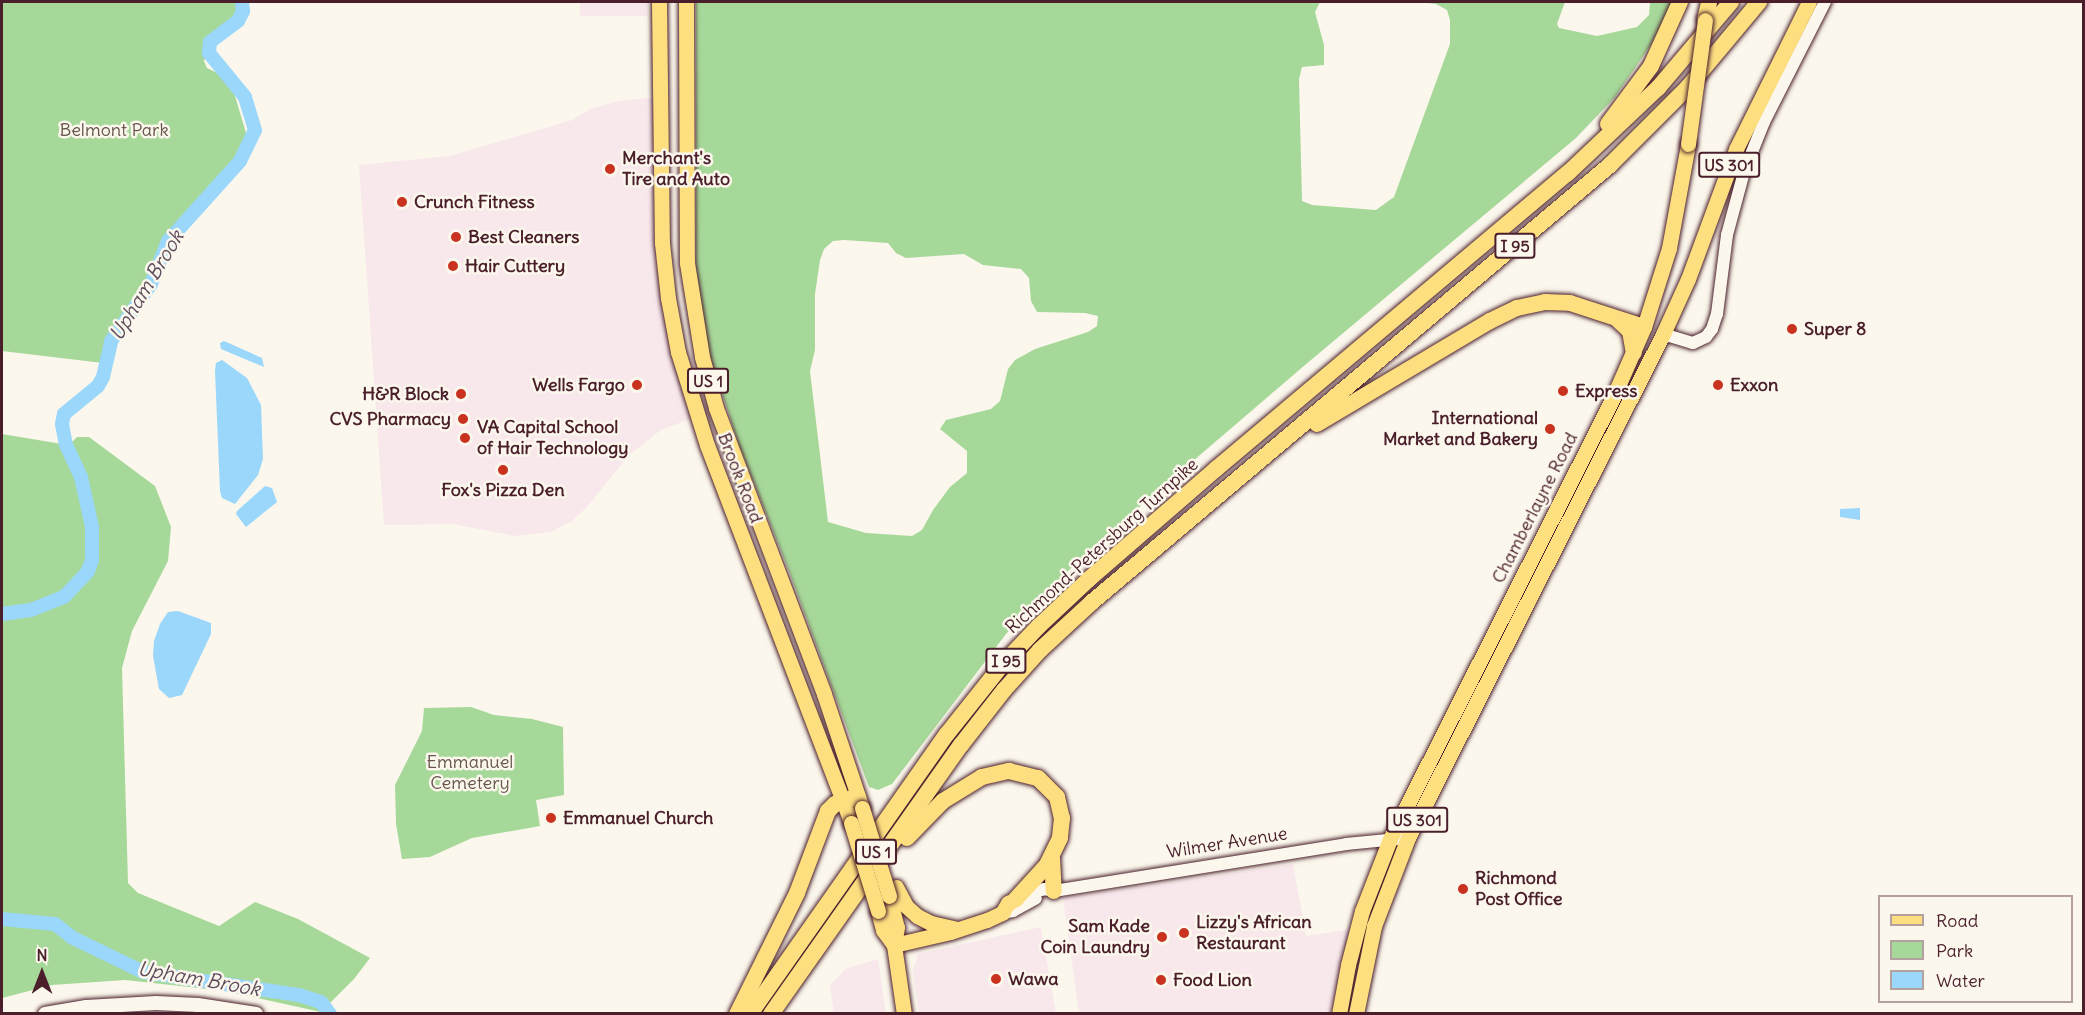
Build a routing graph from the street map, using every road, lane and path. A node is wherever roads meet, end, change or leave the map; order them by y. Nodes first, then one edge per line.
1 (659, 2) edge
2 (686, 2) edge
3 (1680, 2) edge
4 (1707, 2) edge
5 (1731, 2) edge
6 (1759, 2) edge
7 (1809, 2) edge
8 (1826, 2) edge
9 (1705, 20) joint
10 (1504, 228) junction
11 (1612, 316) junction
12 (1644, 327) junction
13 (1664, 334) junction
14 (1634, 353) junction
15 (1249, 469) junction
16 (858, 802) junction
17 (1408, 838) junction
18 (1390, 839) junction
19 (882, 857) junction
20 (1052, 858) junction
21 (1054, 891) junction
22 (892, 892) junction
23 (1016, 899) junction
24 (1002, 913) junction
25 (958, 930) junction
26 (894, 945) junction
27 (45, 1014) edge
28 (256, 1014) edge
29 (737, 1014) edge
30 (750, 1014) edge
31 (771, 1014) edge
32 (904, 1014) edge
33 (1340, 1014) edge
34 (1356, 1014) edge

1 - 16 main road, Brook Road / US 1
2 - 16 main road, Brook Road / US 1
3 - 10 highway
4 - 9 highway
5 - 10 highway, I 95
6 - 15 highway, I 95
7 - 13 main road, Chamberlayne Road / US 301
8 - 13 street
9 - 12 main road, Chamberlayne Road / US 301, bridge
10 - 30 highway, Richmond-Petersburg Turnpike / I 95
11 - 12 highway
11 - 14 highway
11 - 15 highway
12 - 13 main road
12 - 14 main road, Chamberlayne Road / US 301
13 - 17 main road, Chamberlayne Road / US 301
14 - 18 main road, Chamberlayne Road / US 301
15 - 19 highway, Richmond-Petersburg Turnpike / I 95
16 - 22 main road, Brook Road / US 1, bridge
16 - 26 main road, Brook Road / US 1, bridge
16 - 29 highway
17 - 18 street, Wilmer Avenue
17 - 34 main road, Chamberlayne Road / US 301
18 - 21 street, Wilmer Avenue
18 - 33 main road, Chamberlayne Road / US 301
19 - 20 highway
19 - 31 highway, Richmond-Petersburg Turnpike / I 95
20 - 21 highway
20 - 23 highway
21 - 23 street, Wilmer Avenue
21 - 24 street, Wilmer Avenue
22 - 25 main road
22 - 26 main road, Brook Road / US 1
23 - 24 main road, Wilmer Avenue
24 - 25 main road, Wilmer Avenue
25 - 26 main road, Wilmer Avenue
26 - 32 main road, Brook Road / US 1
27 - 28 main road

